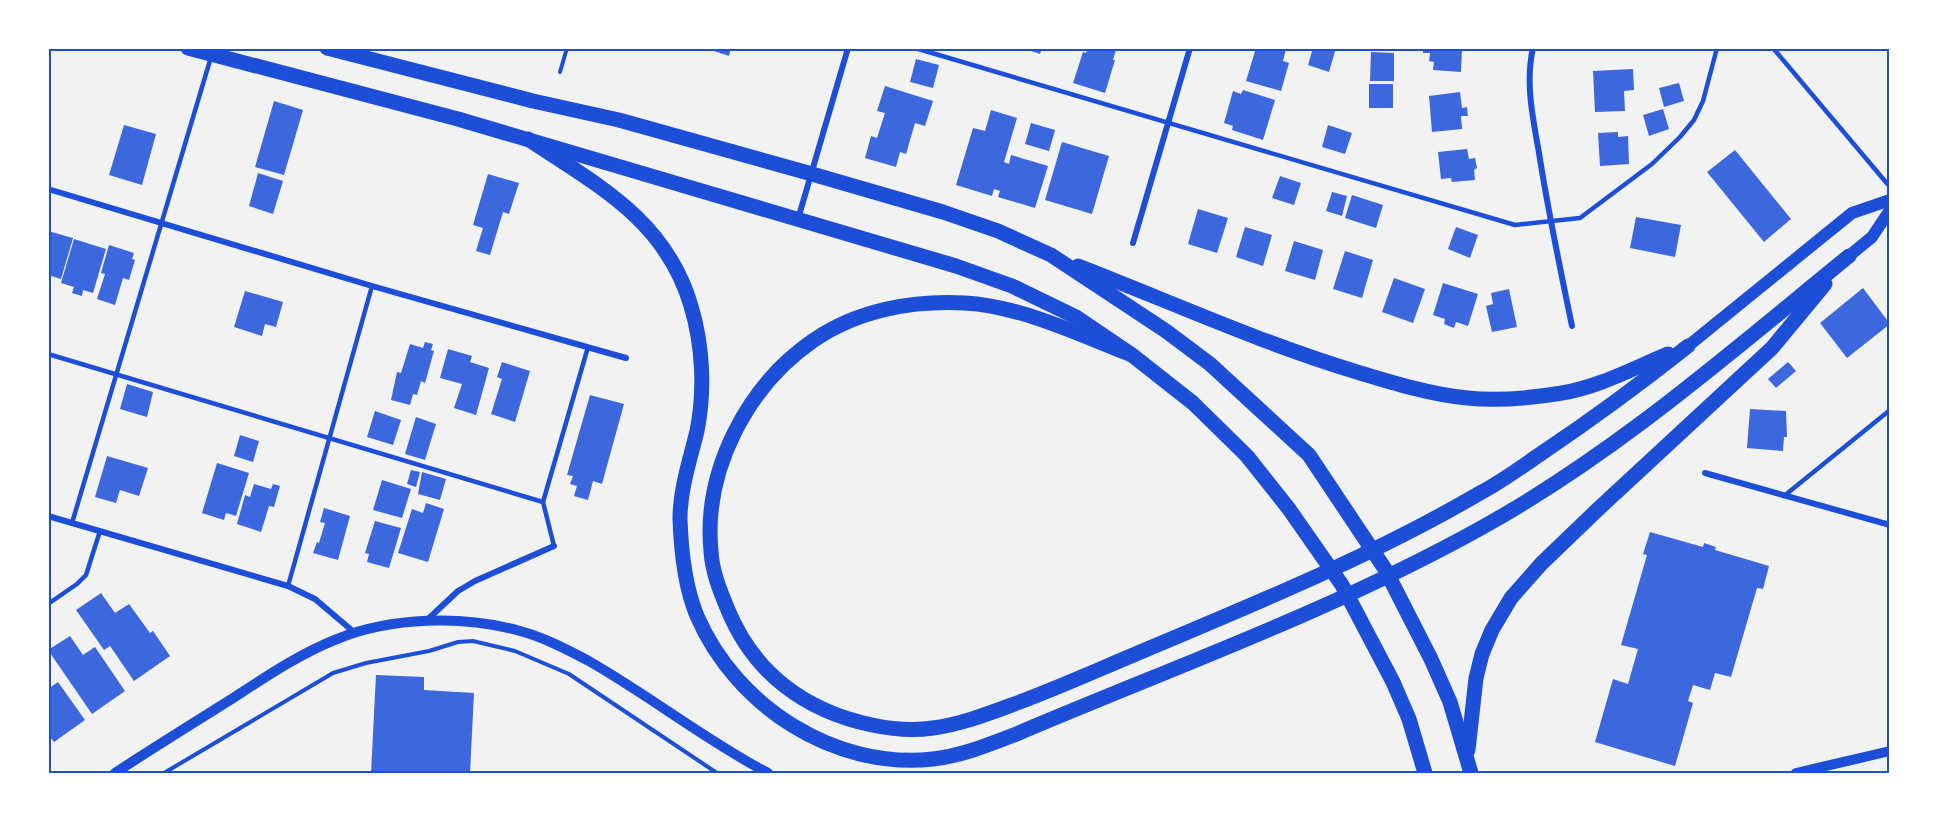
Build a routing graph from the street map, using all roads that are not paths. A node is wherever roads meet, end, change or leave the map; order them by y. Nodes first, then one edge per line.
1 (189, 48) edge
2 (327, 48) edge
3 (848, 48) edge
4 (915, 48) edge
5 (1190, 48) edge
6 (1533, 48) edge
7 (1717, 48) edge
8 (1773, 48) edge
9 (212, 55) junction
10 (1169, 122) junction
11 (528, 139) junction
12 (812, 174) junction
13 (1890, 187) edge
14 (48, 189) edge
15 (1890, 200) edge
16 (1890, 210) edge
17 (798, 219) junction
18 (1550, 221) junction
19 (163, 224) junction
20 (1133, 243) dead end
21 (1051, 255) junction
22 (1849, 256) junction
23 (372, 286) junction
24 (1572, 326) dead end
25 (1688, 346) junction
26 (588, 347) junction
27 (48, 354) edge
28 (1132, 355) junction
29 (626, 358) dead end
30 (116, 375) junction
31 (1890, 410) edge
32 (330, 438) junction
33 (1705, 473) dead end
34 (1784, 496) junction
35 (543, 502) junction
36 (48, 516) edge
37 (72, 523) junction
38 (1890, 525) edge
39 (100, 531) junction
40 (554, 546) joint
41 (288, 586) junction
42 (48, 604) edge
43 (426, 621) junction
44 (356, 633) junction
45 (1890, 751) edge
46 (1467, 756) junction
47 (115, 773) edge
48 (768, 773) edge
49 (1425, 773) edge
50 (1471, 773) edge
51 (1796, 773) edge

1 - 9 main road
2 - 12 main road
3 - 12 street
4 - 10 lane
5 - 10 street
6 - 18 street
7 - 18 lane
8 - 13 lane
9 - 11 main road
9 - 19 lane
10 - 18 lane
10 - 20 street
11 - 17 main road
11 - 22 main road
12 - 17 street
12 - 21 main road
14 - 19 street
15 - 25 main road
16 - 22 main road
17 - 28 main road
18 - 24 street
19 - 23 street
19 - 30 lane
21 - 25 main road
21 - 46 main road
22 - 46 main road
23 - 26 street
23 - 32 lane
25 - 28 main road
26 - 29 street
26 - 35 lane
27 - 30 lane
28 - 49 main road
30 - 32 lane
30 - 37 lane
31 - 34 lane
32 - 35 lane
32 - 41 lane
33 - 34 street
34 - 38 street
35 - 40 lane
36 - 37 street
37 - 39 street
39 - 41 street
39 - 42 lane
40 - 43 street
41 - 44 street
43 - 44 street
43 - 48 street
44 - 47 street
45 - 51 street
46 - 50 main road

